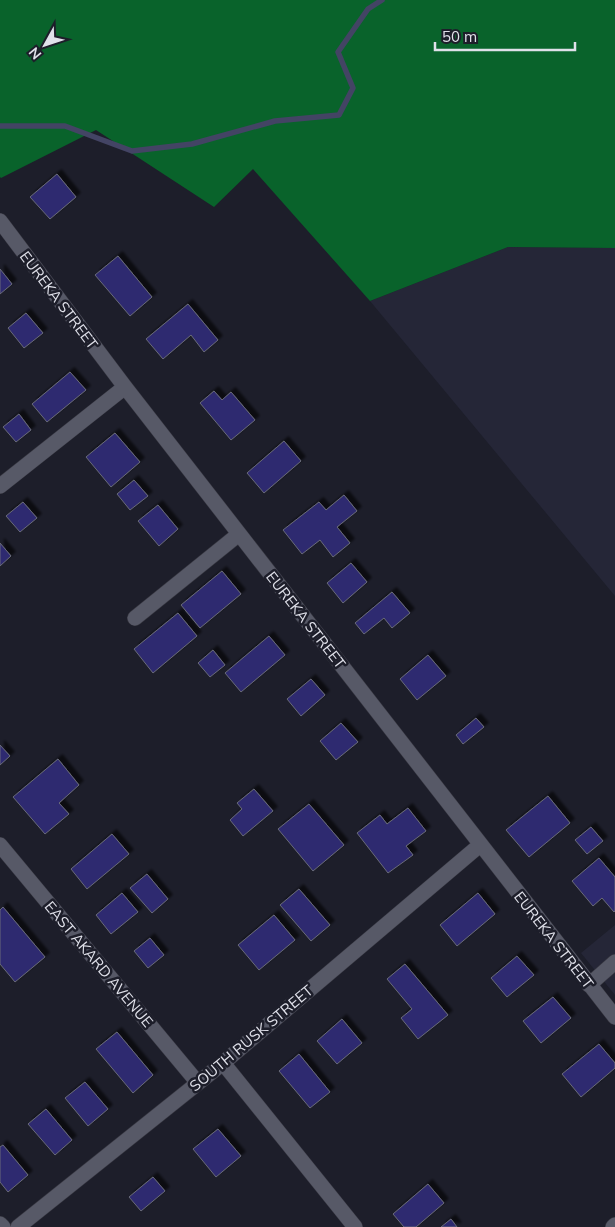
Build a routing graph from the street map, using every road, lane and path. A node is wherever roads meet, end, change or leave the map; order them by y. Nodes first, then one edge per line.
1 (0, 221) edge
2 (125, 386) junction
3 (0, 486) edge
4 (239, 534) junction
5 (135, 618) dead end
6 (0, 845) edge
7 (480, 845) junction
8 (615, 962) edge
9 (589, 985) junction
10 (615, 1017) edge
11 (223, 1063) junction
12 (198, 1083) junction
13 (0, 1224) edge
14 (3, 1227) edge
15 (18, 1227) edge
16 (355, 1227) edge

1 - 2 street, EUREKA STREET
2 - 3 street
2 - 4 street, EUREKA STREET
4 - 5 street
4 - 7 street, EUREKA STREET
6 - 12 street, EAST AKARD AVENUE
7 - 9 street, EUREKA STREET
7 - 11 street, SOUTH RUSK STREET
8 - 9 street
9 - 10 street, EUREKA STREET
11 - 12 street, SOUTH RUSK STREET
11 - 16 street
12 - 15 street, SOUTH RUSK STREET
13 - 14 street

